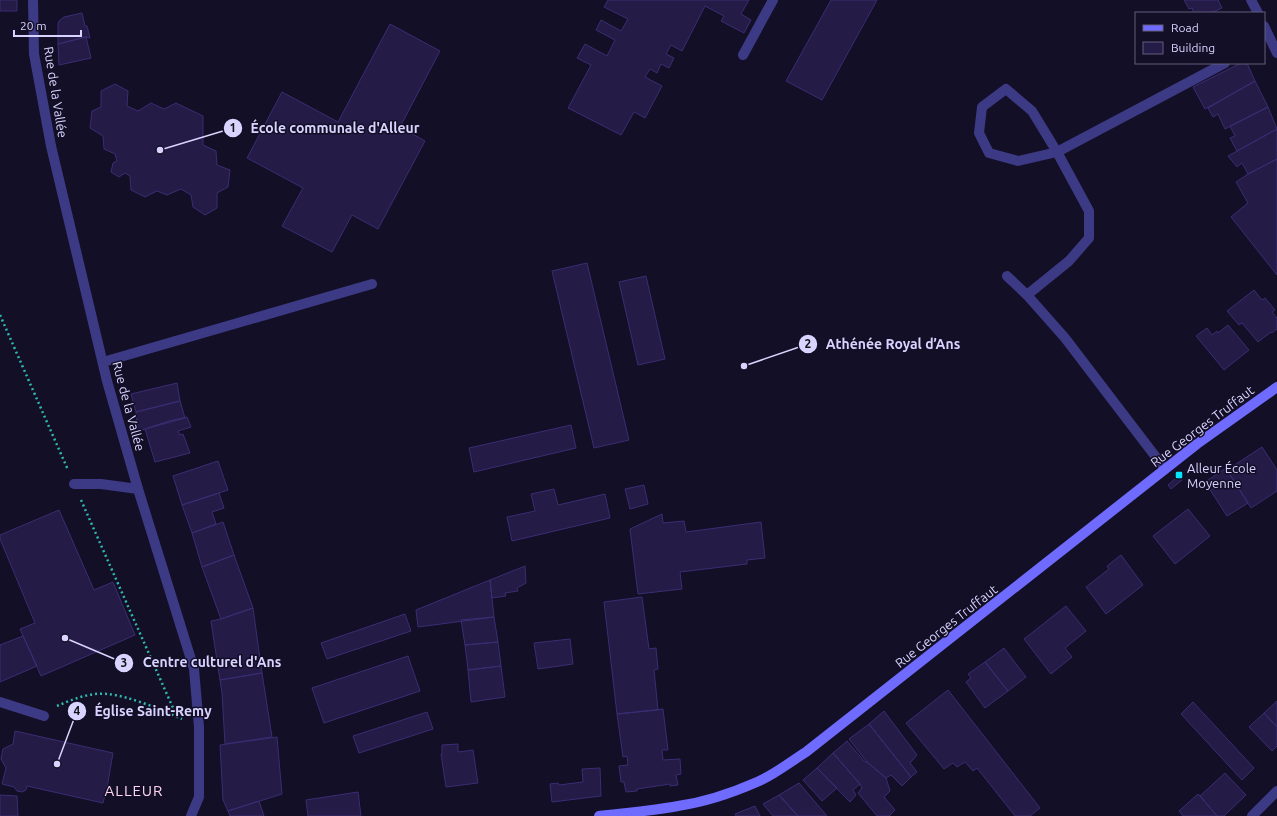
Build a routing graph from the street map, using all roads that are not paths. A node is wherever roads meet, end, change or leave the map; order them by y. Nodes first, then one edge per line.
1 (33, 0) edge
2 (773, 0) edge
3 (1251, 0) edge
4 (1257, 12) edge
5 (1265, 31) edge
6 (1267, 41) edge
7 (1277, 53) edge
8 (743, 55) dead end
9 (1223, 64) edge
10 (1057, 152) junction
11 (1007, 276) dead end
12 (372, 284) dead end
13 (1027, 294) junction
14 (103, 362) junction
15 (1277, 387) edge
16 (1166, 469) junction
17 (74, 484) road end
18 (138, 489) junction
19 (0, 702) edge
20 (44, 716) dead end
21 (1277, 791) edge
22 (192, 816) edge
23 (599, 816) edge
24 (1252, 816) edge

1 - 14 street, Rue de la Vallée
2 - 8 street
3 - 4 street
5 - 6 street
6 - 7 street
9 - 10 street
10 - 10 street
10 - 13 street
11 - 13 street
12 - 14 street
13 - 16 street
14 - 18 street, Rue de la Vallée
15 - 16 street, Rue Georges Truffaut
16 - 23 street, Rue Georges Truffaut
17 - 18 street
18 - 22 street, Rue de la Vallée
19 - 20 street
21 - 24 street

